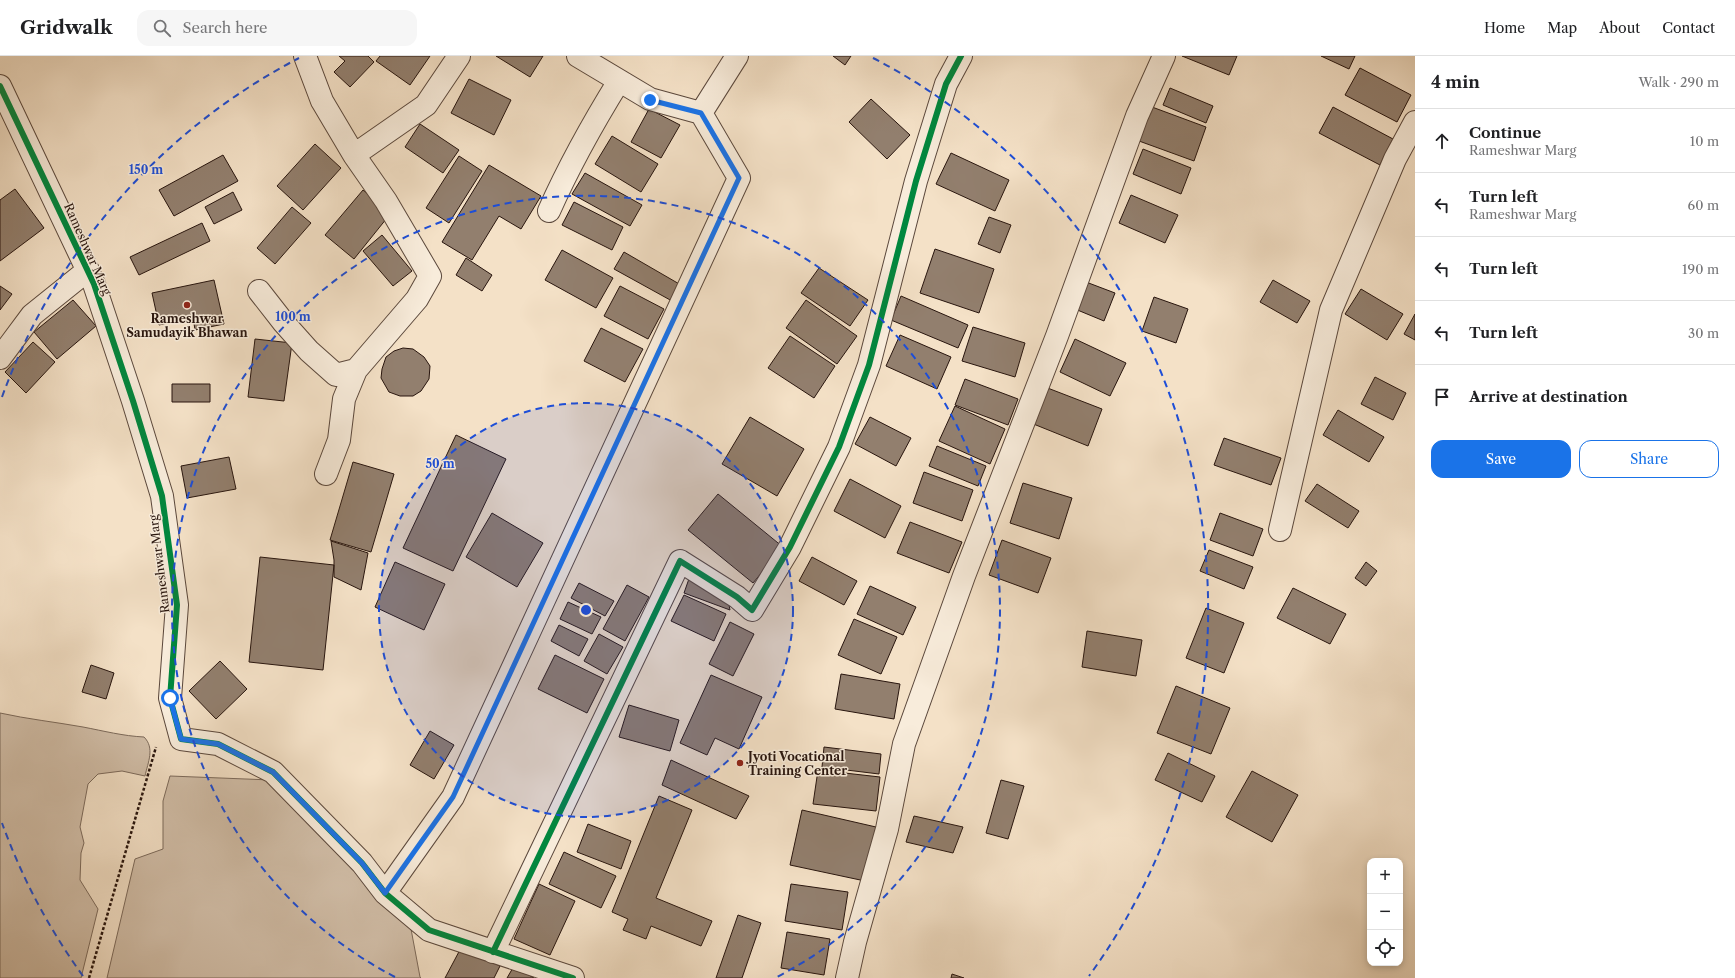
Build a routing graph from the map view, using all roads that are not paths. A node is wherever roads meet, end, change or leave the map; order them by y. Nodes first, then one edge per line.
1 (305, 56) edge
2 (459, 56) edge
3 (578, 56) edge
4 (737, 56) edge
5 (961, 56) edge
6 (1164, 56) edge
7 (619, 81) junction
8 (0, 86) edge
9 (701, 113) junction
10 (1415, 122) edge
11 (354, 155) junction
12 (549, 211) dead end
13 (88, 270) junction
14 (259, 291) dead end
15 (0, 358) edge
16 (356, 370) junction
17 (326, 474) dead end
18 (1280, 530) dead end
19 (385, 893) junction
20 (493, 952) junction
21 (573, 978) edge
22 (847, 978) edge

1 - 11 street
2 - 11 street
3 - 7 street
4 - 9 street
5 - 20 street
6 - 22 street
7 - 9 street
7 - 12 street
8 - 13 street, Rameshwar Marg
9 - 19 street
10 - 18 street
11 - 16 street
13 - 15 street
13 - 19 street, Rameshwar Marg
14 - 16 street
16 - 17 street
19 - 20 street, Rameshwar Marg
20 - 21 street, Rameshwar Marg

